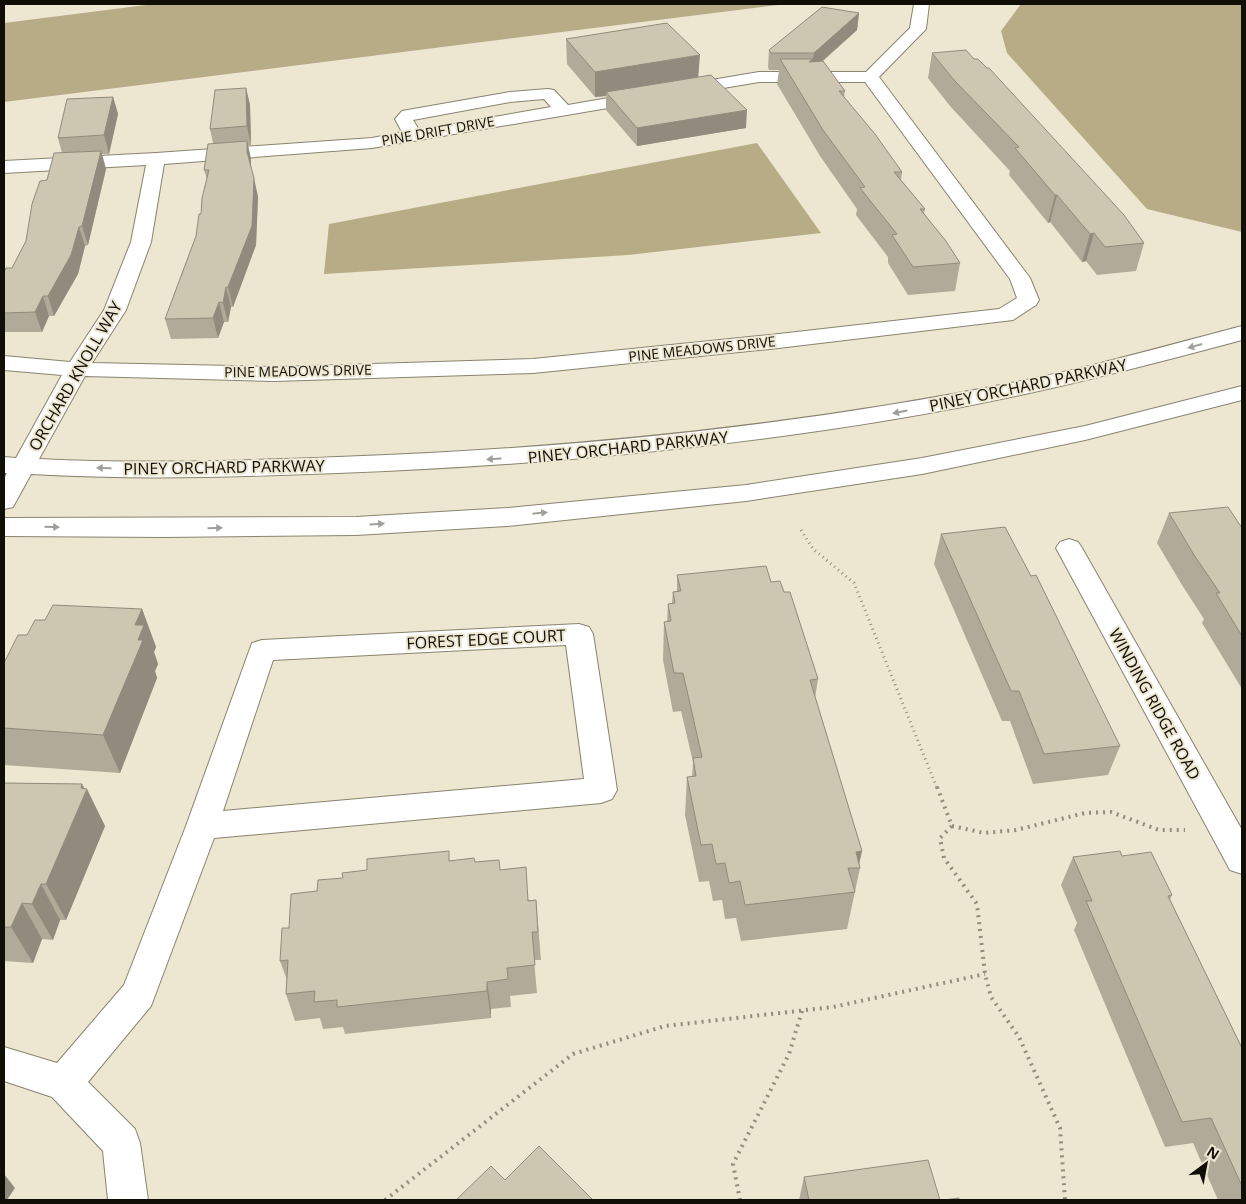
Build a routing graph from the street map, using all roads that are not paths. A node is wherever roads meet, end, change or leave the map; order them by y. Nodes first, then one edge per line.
1 (921, 4) edge
2 (870, 78) junction
3 (156, 159) junction
4 (4, 167) edge
5 (1242, 333) edge
6 (4, 363) edge
7 (77, 369) junction
8 (1242, 393) edge
9 (13, 466) edge
10 (4, 501) edge
11 (4, 527) edge
12 (1069, 548) dead end
13 (202, 826) junction
14 (1241, 855) edge
15 (4, 1064) edge
16 (64, 1083) junction
17 (128, 1200) edge

1 - 2 street
2 - 3 street, PINE DRIFT DRIVE
2 - 7 street, PINE MEADOWS DRIVE
3 - 4 street, PINE DRIFT DRIVE
3 - 7 street, ORCHARD KNOLL WAY
5 -> 9 street, PINEY ORCHARD PARKWAY
6 - 7 street, PINE MEADOWS DRIVE
7 - 9 street, ORCHARD KNOLL WAY
11 -> 8 street
9 - 10 street, ORCHARD KNOLL WAY
12 - 14 street, WINDING RIDGE ROAD
13 - 13 street, FOREST EDGE COURT
13 - 16 street, FOREST EDGE COURT
15 - 16 street
16 - 17 street

